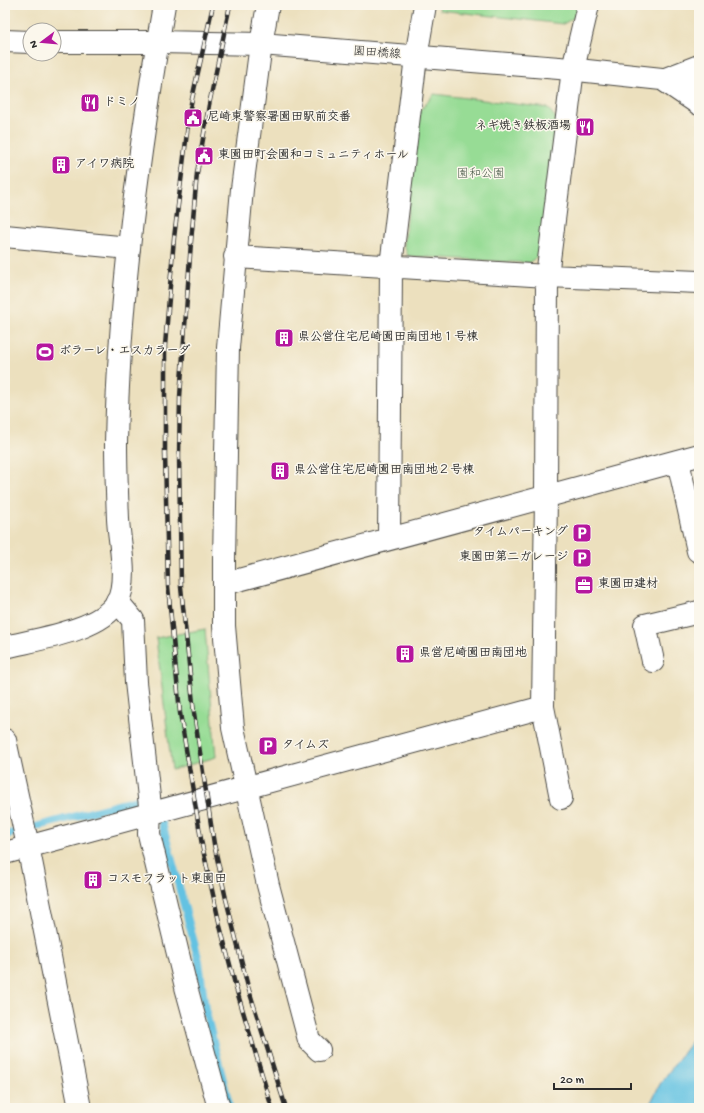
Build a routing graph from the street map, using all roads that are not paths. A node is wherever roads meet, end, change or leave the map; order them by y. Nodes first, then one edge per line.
1 (164, 5) edge
2 (268, 5) edge
3 (425, 5) edge
4 (588, 5) edge
5 (5, 41) edge
6 (22, 42) edge
7 (62, 42) edge
8 (158, 42) junction
9 (261, 44) junction
10 (416, 56) junction
11 (699, 66) edge
12 (573, 69) junction
13 (663, 79) junction
14 (699, 83) edge
15 (699, 104) edge
16 (5, 236) edge
17 (130, 248) junction
18 (235, 257) junction
19 (391, 266) junction
20 (547, 276) junction
21 (699, 282) edge
22 (689, 458) edge
23 (546, 497) junction
24 (389, 539) junction
25 (698, 551) dead end
26 (224, 584) junction
27 (118, 601) junction
28 (699, 612) edge
29 (5, 647) edge
30 (653, 661) dead end
31 (543, 707) junction
32 (5, 740) edge
33 (246, 788) junction
34 (561, 798) dead end
35 (149, 802) junction
36 (26, 835) junction
37 (5, 853) edge
38 (319, 1050) dead end
39 (80, 1108) edge
40 (219, 1108) edge

1 - 8 street
2 - 9 street
3 - 10 street
4 - 12 street
5 - 6 street
7 - 8 street, 園田橋線
8 - 9 street, 園田橋線
8 - 17 street
9 - 10 street, 園田橋線
9 - 18 street
10 - 12 street, 園田橋線
10 - 19 street
11 - 13 street
12 - 13 street, 園田橋線
12 - 20 street
13 - 14 street, 園田橋線
13 - 15 street
16 - 17 street
17 - 27 street
18 - 19 street
18 - 26 street
19 - 20 street
19 - 24 street
20 - 21 street
20 - 23 street
22 - 23 street
22 - 25 street
23 - 24 street
23 - 31 street
24 - 26 street
26 - 33 street
27 - 29 street
27 - 35 street
28 - 30 street
31 - 33 street
31 - 34 street
32 - 36 street
33 - 35 street
33 - 38 street
35 - 36 street
35 - 40 street
36 - 37 street
36 - 39 street

